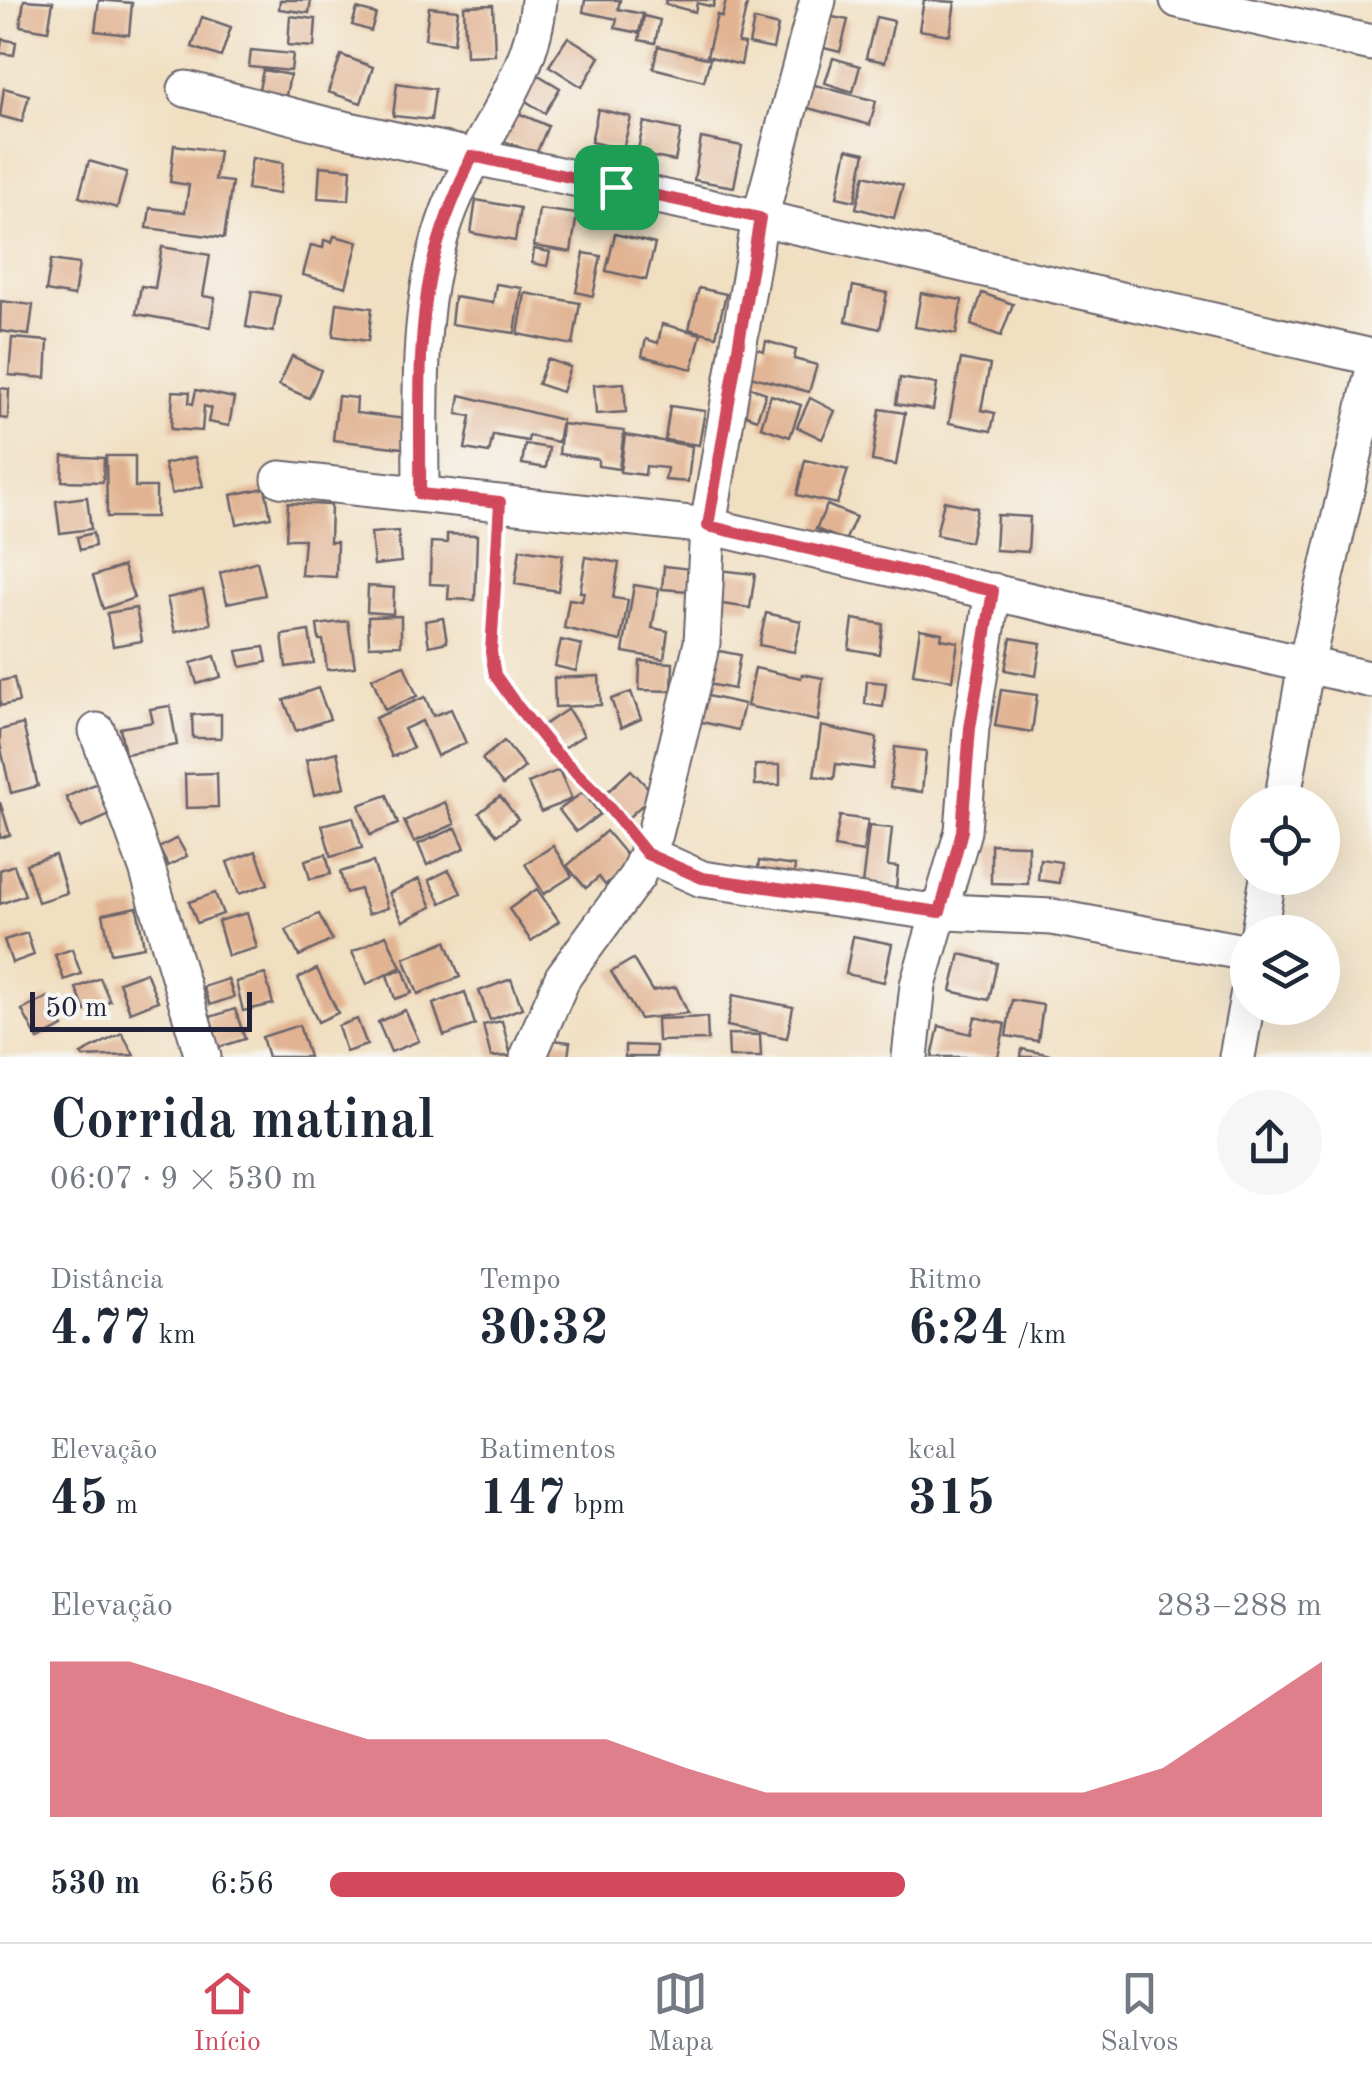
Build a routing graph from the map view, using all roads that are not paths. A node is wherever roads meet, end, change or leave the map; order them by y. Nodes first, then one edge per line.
1 (538, 0) edge
2 (818, 0) edge
3 (1178, 0) edge
4 (1372, 42) edge
5 (186, 88) dead end
6 (472, 156) junction
7 (760, 218) junction
8 (1372, 358) edge
9 (1372, 377) edge
10 (280, 479) dead end
11 (420, 494) junction
12 (708, 526) junction
13 (993, 591) junction
14 (1306, 664) junction
15 (1372, 680) edge
16 (97, 730) dead end
17 (1285, 785) edge
18 (647, 854) junction
19 (940, 912) junction
20 (1230, 950) edge
21 (1243, 1025) edge
22 (203, 1057) edge
23 (528, 1057) edge
24 (910, 1057) edge
25 (1237, 1057) edge

1 - 6 street
2 - 7 street
3 - 4 street
5 - 6 street
6 - 7 street
6 - 11 street
7 - 8 street
7 - 12 street
9 - 14 street
10 - 11 street
11 - 12 street
12 - 13 street
12 - 18 street
13 - 14 street
13 - 19 street
14 - 15 street
14 - 17 street
16 - 22 street
18 - 19 street
18 - 23 street
19 - 20 street
19 - 24 street
21 - 25 street

